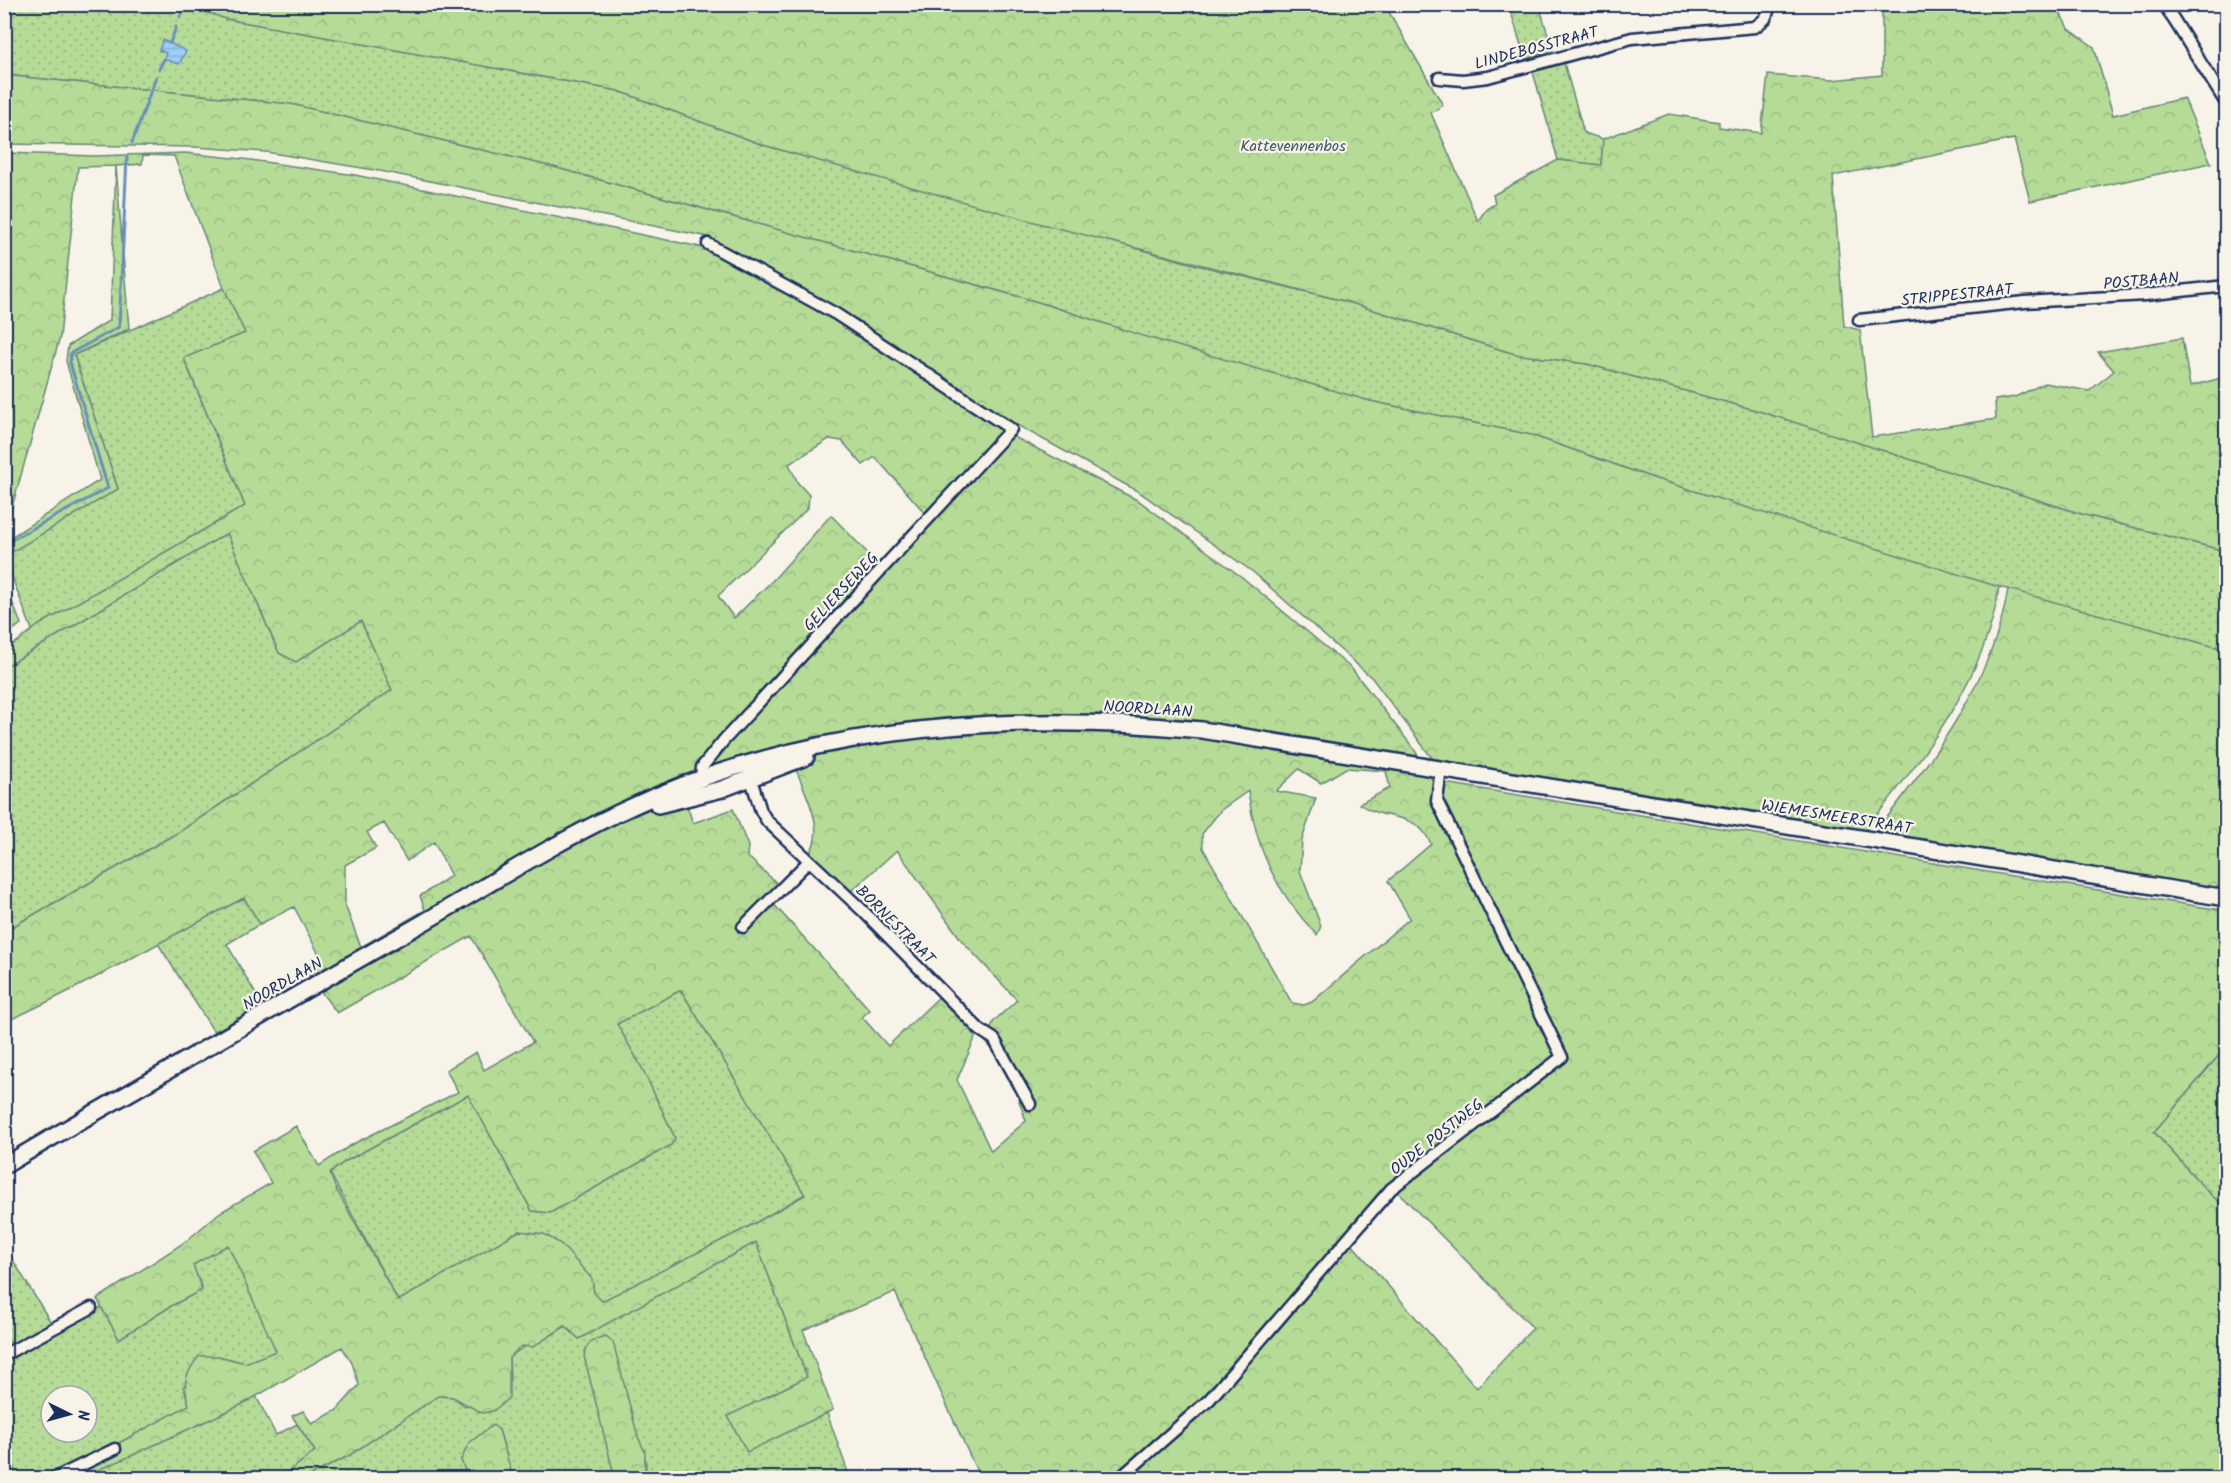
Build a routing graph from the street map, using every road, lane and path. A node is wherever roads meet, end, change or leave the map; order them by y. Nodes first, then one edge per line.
1 (1771, 4) edge
2 (2164, 4) edge
3 (1439, 78) dead end
4 (2226, 103) edge
5 (708, 244) dead end
6 (2226, 286) edge
7 (2058, 302) joint
8 (1859, 320) dead end
9 (1441, 768) junction
10 (749, 772) junction
11 (701, 780) junction
12 (580, 834) junction
13 (808, 862) junction
14 (2226, 898) edge
15 (743, 927) dead end
16 (1030, 1104) dead end
17 (4, 1166) edge
18 (91, 1308) dead end
19 (4, 1355) edge
20 (115, 1449) dead end
21 (55, 1479) edge
22 (1120, 1479) edge

1 - 3 street, LINDEBOSSTRAAT
2 - 4 street
5 - 11 street, GELIERSEWEG
6 - 7 street, POSTBAAN
7 - 8 street, STRIPPESTRAAT
9 - 10 main road, NOORDLAAN
9 - 14 main road, WIEMESMEERSTRAAT
9 - 22 street, OUDE POSTWEG
10 - 11 main road, NOORDLAAN
10 - 12 main road, NOORDLAAN
10 - 13 street, BORNESTRAAT
11 - 12 main road, NOORDLAAN
12 - 17 main road, NOORDLAAN
13 - 15 street
13 - 16 street, BORNESTRAAT
18 - 19 street
20 - 21 street

